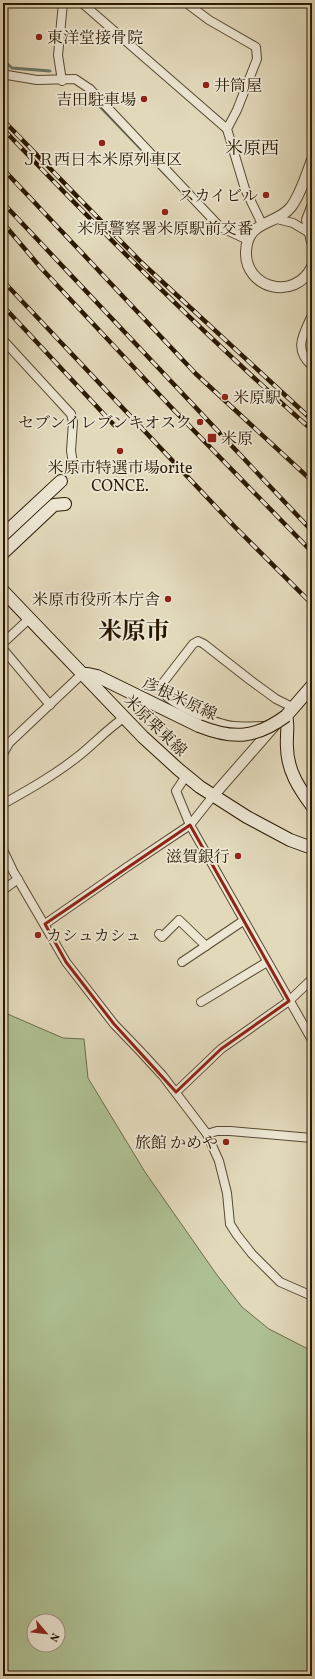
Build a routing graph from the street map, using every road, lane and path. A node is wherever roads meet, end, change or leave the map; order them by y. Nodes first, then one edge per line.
1 (63, 3) edge
2 (82, 3) edge
3 (189, 4) edge
4 (3, 71) edge
5 (62, 81) junction
6 (227, 129) junction
7 (312, 160) edge
8 (312, 207) edge
9 (277, 219) junction
10 (262, 224) junction
11 (308, 232) junction
12 (248, 240) junction
13 (312, 242) edge
14 (312, 267) edge
15 (312, 315) edge
16 (3, 340) edge
17 (312, 366) edge
18 (74, 469) dead end
19 (61, 480) dead end
20 (65, 504) dead end
21 (3, 535) edge
22 (3, 553) edge
23 (3, 591) edge
24 (30, 618) junction
25 (3, 643) edge
26 (3, 648) edge
27 (82, 674) junction
28 (312, 680) edge
29 (312, 686) edge
30 (50, 705) junction
31 (288, 711) junction
32 (125, 717) junction
33 (275, 725) junction
34 (3, 754) edge
35 (186, 776) junction
36 (214, 796) junction
37 (3, 804) edge
38 (312, 806) edge
39 (190, 825) junction
40 (312, 848) edge
41 (3, 850) edge
42 (18, 879) junction
43 (3, 890) edge
44 (243, 921) junction
45 (45, 924) junction
46 (159, 934) dead end
47 (206, 946) junction
48 (182, 962) dead end
49 (267, 962) junction
50 (312, 979) edge
51 (289, 1001) junction
52 (202, 1002) dead end
53 (312, 1040) edge
54 (176, 1092) junction
55 (207, 1134) junction
56 (312, 1138) edge
57 (312, 1296) edge

1 - 5 street
2 - 6 street
3 - 6 street
4 - 5 street
5 - 12 street
6 - 10 street
7 - 9 street
8 - 11 street
9 - 10 street
9 - 11 street
10 - 12 street
11 - 13 street
12 - 14 street
15 - 17 street
16 - 18 street
19 - 21 main road
20 - 22 main road
23 - 24 main road, 米原栗東線
24 - 25 street
24 - 27 main road, 米原栗東線
26 - 30 street
27 - 30 street
27 - 31 main road, 彦根米原線, bridge
27 - 32 main road, 米原栗東線
28 - 31 street
29 - 31 main road, 彦根米原線
30 - 34 street
31 - 33 street
31 - 33 street
31 - 38 main road
32 - 35 main road, 米原栗東線
32 - 37 street
33 - 36 street
35 - 36 main road, 米原栗東線
35 - 39 street
36 - 39 street
36 - 40 main road, 米原栗東線
39 - 44 street
39 - 45 street
41 - 42 street
42 - 43 street
42 - 45 street
44 - 47 street
44 - 49 street
45 - 54 street
46 - 47 street
47 - 48 street
49 - 51 street
49 - 52 street
50 - 51 street
51 - 53 street
51 - 54 street
54 - 55 street
55 - 56 street
55 - 57 street

